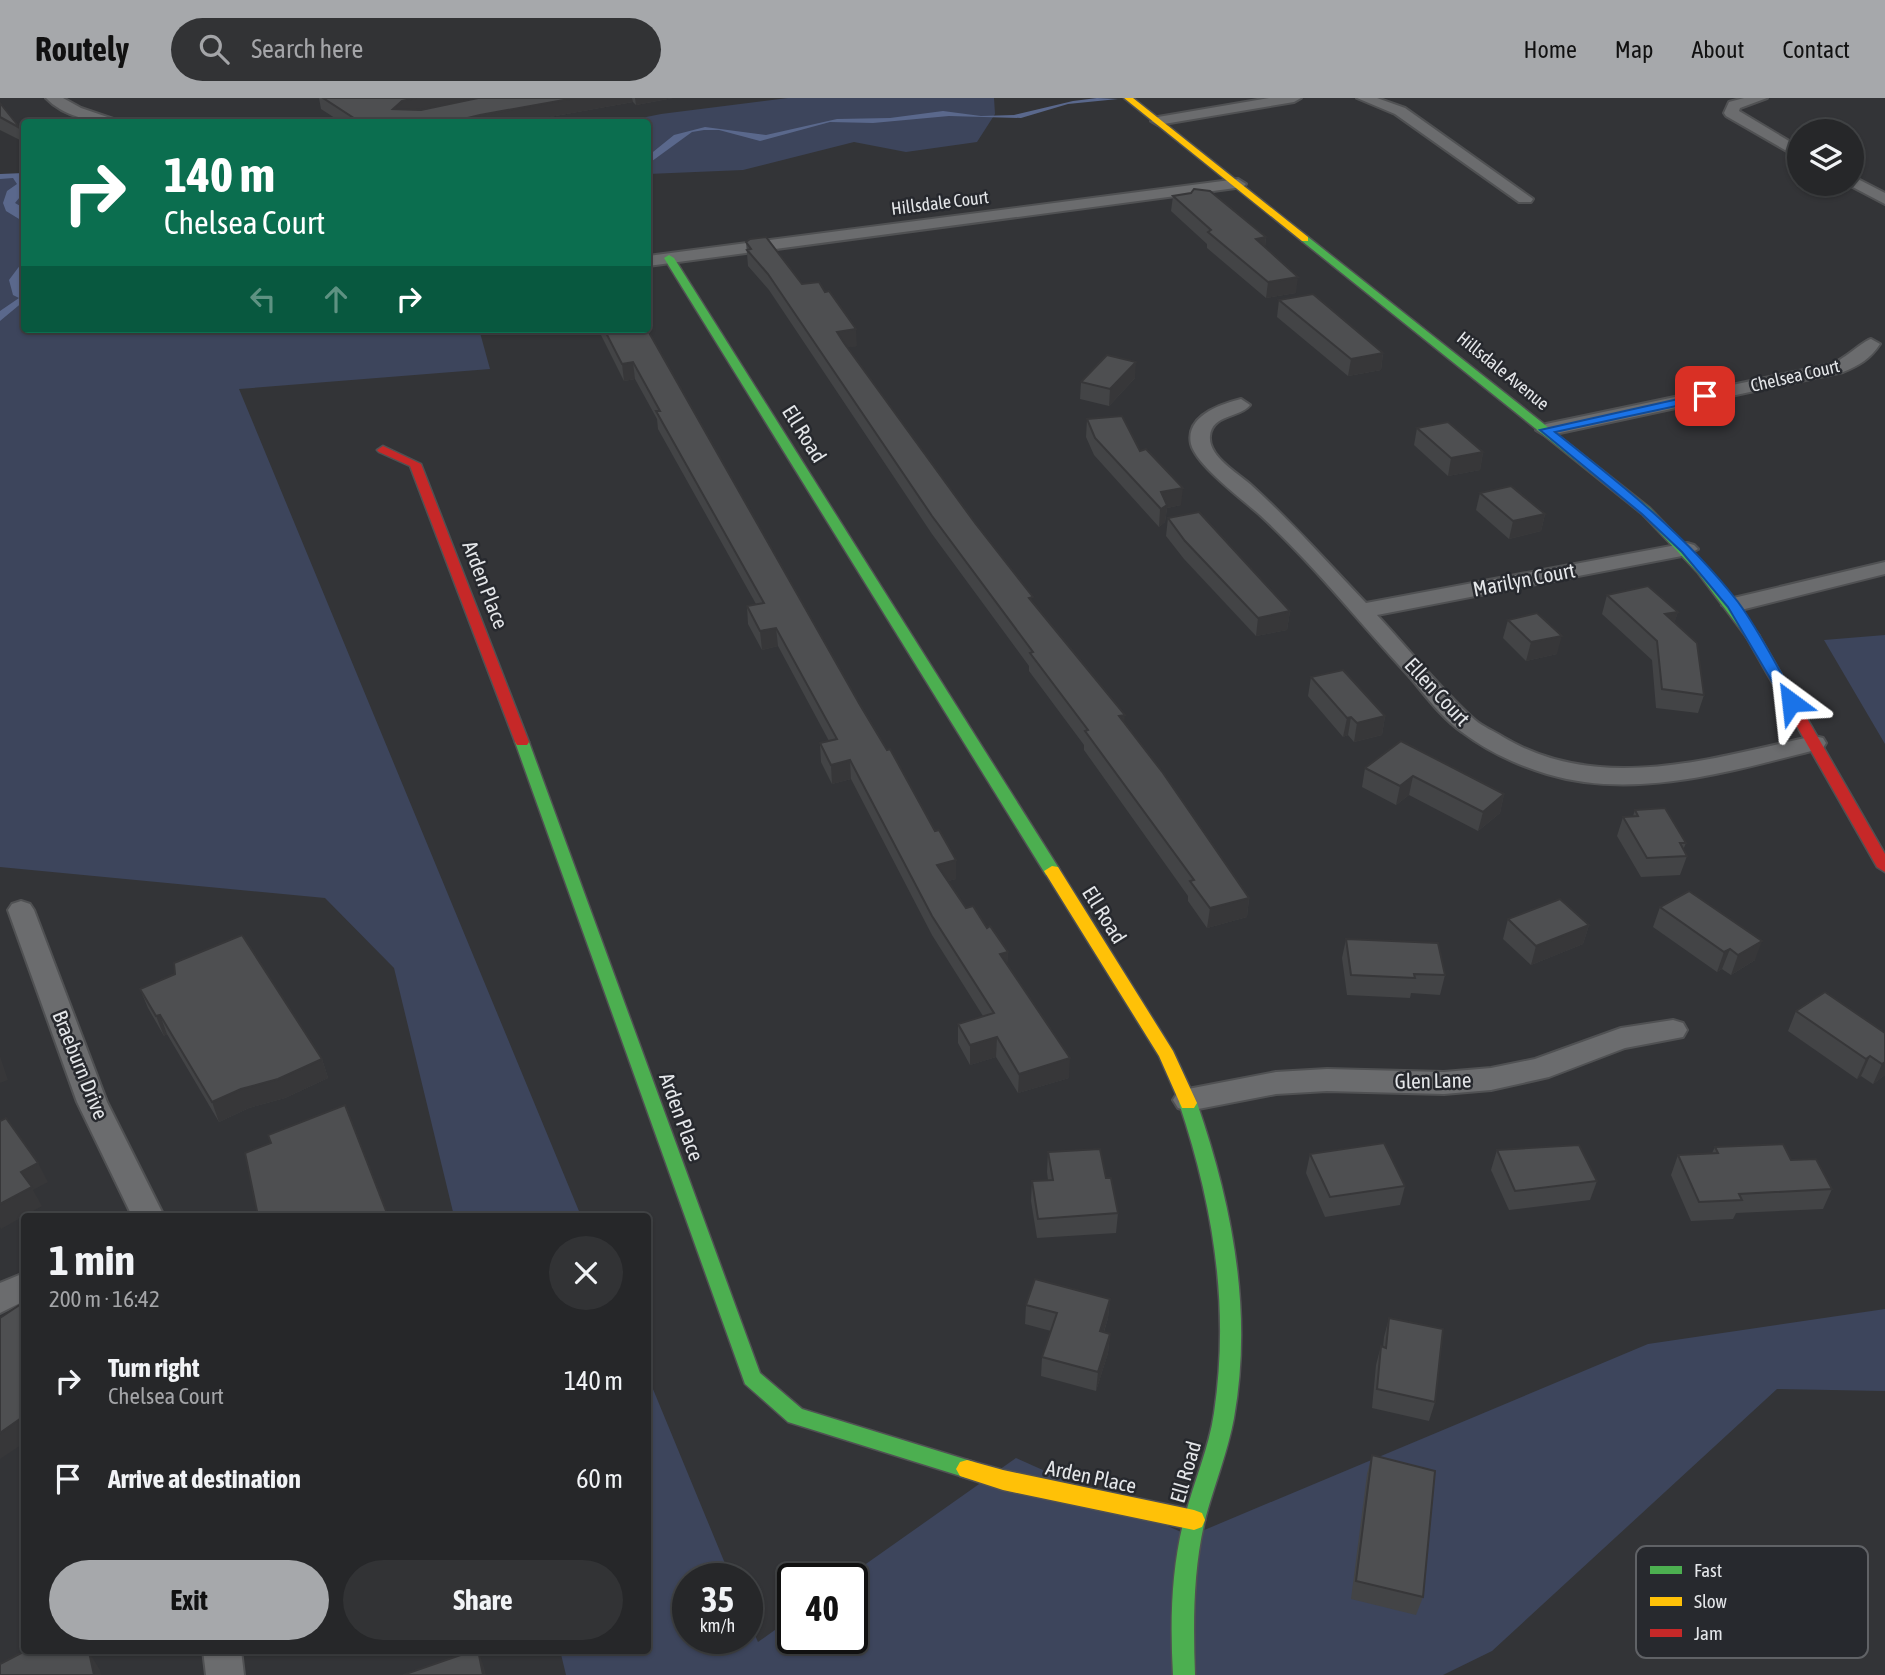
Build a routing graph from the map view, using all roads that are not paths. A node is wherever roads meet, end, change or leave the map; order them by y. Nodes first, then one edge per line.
1 (1128, 98) edge
2 (1294, 98) edge
3 (1364, 98) edge
4 (1760, 98) edge
5 (60, 99) edge
6 (104, 119) edge
7 (1158, 121) junction
8 (1787, 146) edge
9 (1238, 184) junction
10 (1525, 199) dead end
11 (669, 258) junction
12 (651, 261) edge
13 (1871, 344) dead end
14 (1241, 405) dead end
15 (1546, 430) junction
16 (383, 450) dead end
17 (1687, 549) junction
18 (1885, 568) edge
19 (1733, 606) junction
20 (1362, 611) junction
21 (1814, 743) junction
22 (1885, 867) edge
23 (21, 910) dead end
24 (1673, 1030) dead end
25 (1188, 1100) junction
26 (147, 1213) edge
27 (21, 1288) edge
28 (0, 1300) edge
29 (1194, 1520) junction
30 (222, 1654) edge
31 (225, 1675) edge
32 (1184, 1675) edge

1 - 7 street, Hillsdale Avenue
2 - 7 street
3 - 10 street
4 - 8 street
5 - 6 street
7 - 9 street, Hillsdale Avenue
9 - 11 street, Hillsdale Court
9 - 15 street, Hillsdale Avenue
11 - 12 street, Hillsdale Court
11 - 25 street, Ell Road
13 - 15 street, Chelsea Court
14 - 20 street, Ellen Court
15 - 17 street, Hillsdale Avenue
16 - 29 street, Arden Place
17 - 19 street, Hillsdale Avenue
17 - 20 street, Marilyn Court
18 - 19 street
19 - 21 street, Hillsdale Avenue
20 - 21 street, Ellen Court
21 - 22 street, Hillsdale Avenue
23 - 26 street, Braeburn Drive
24 - 25 street, Glen Lane
25 - 29 street, Ell Road
27 - 28 street
29 - 32 street, Ell Road
30 - 31 street

